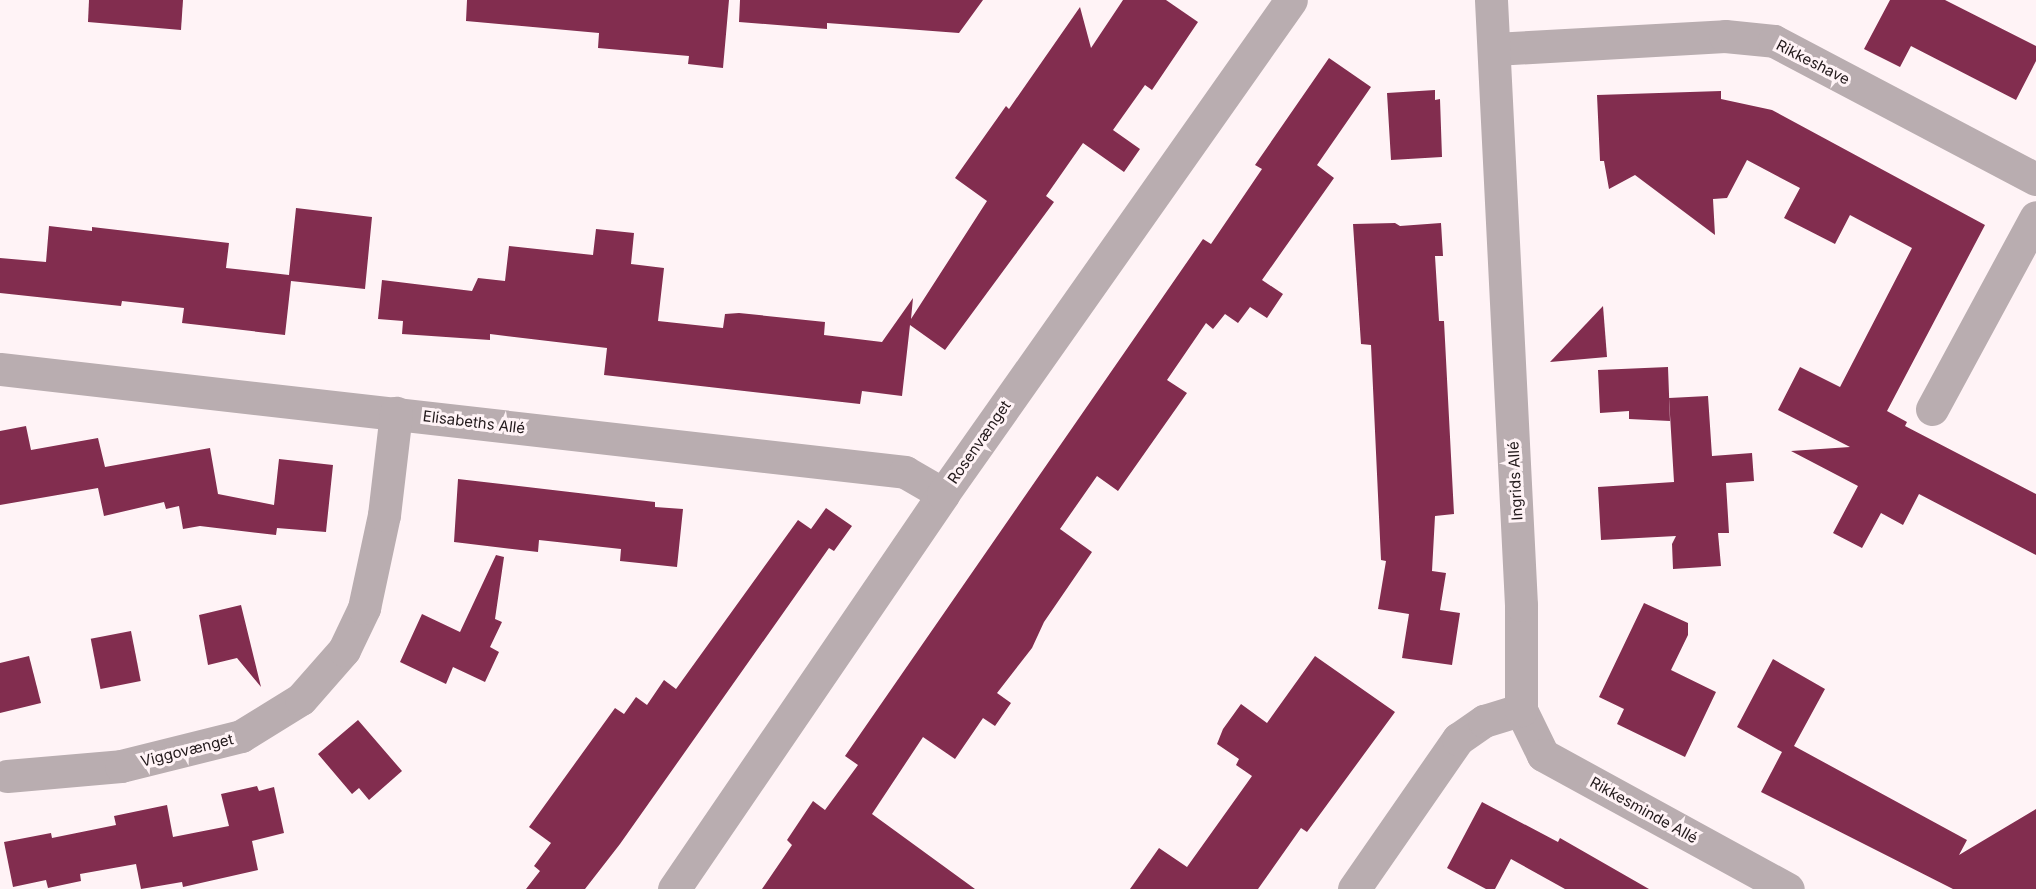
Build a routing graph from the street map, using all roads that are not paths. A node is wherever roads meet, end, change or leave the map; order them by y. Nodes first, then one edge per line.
1 (1291, 0) edge
2 (1491, 0) edge
3 (1494, 49) junction
4 (2036, 179) edge
5 (2036, 217) edge
6 (0, 369) edge
7 (1932, 409) dead end
8 (396, 413) junction
9 (943, 494) junction
10 (1521, 710) junction
11 (7, 776) dead end
12 (674, 889) edge
13 (1353, 889) edge
14 (1788, 889) edge

1 - 9 street, Rosenvænget
2 - 3 street, Ingrids Allé
3 - 4 street, Rikkeshave
3 - 10 street, Ingrids Allé
5 - 7 street
6 - 8 street, Elisabeths Allé
8 - 9 street, Elisabeths Allé
8 - 11 street, Viggovænget
9 - 12 street, Rosenvænget
10 - 13 street
10 - 14 street, Rikkesminde Allé

